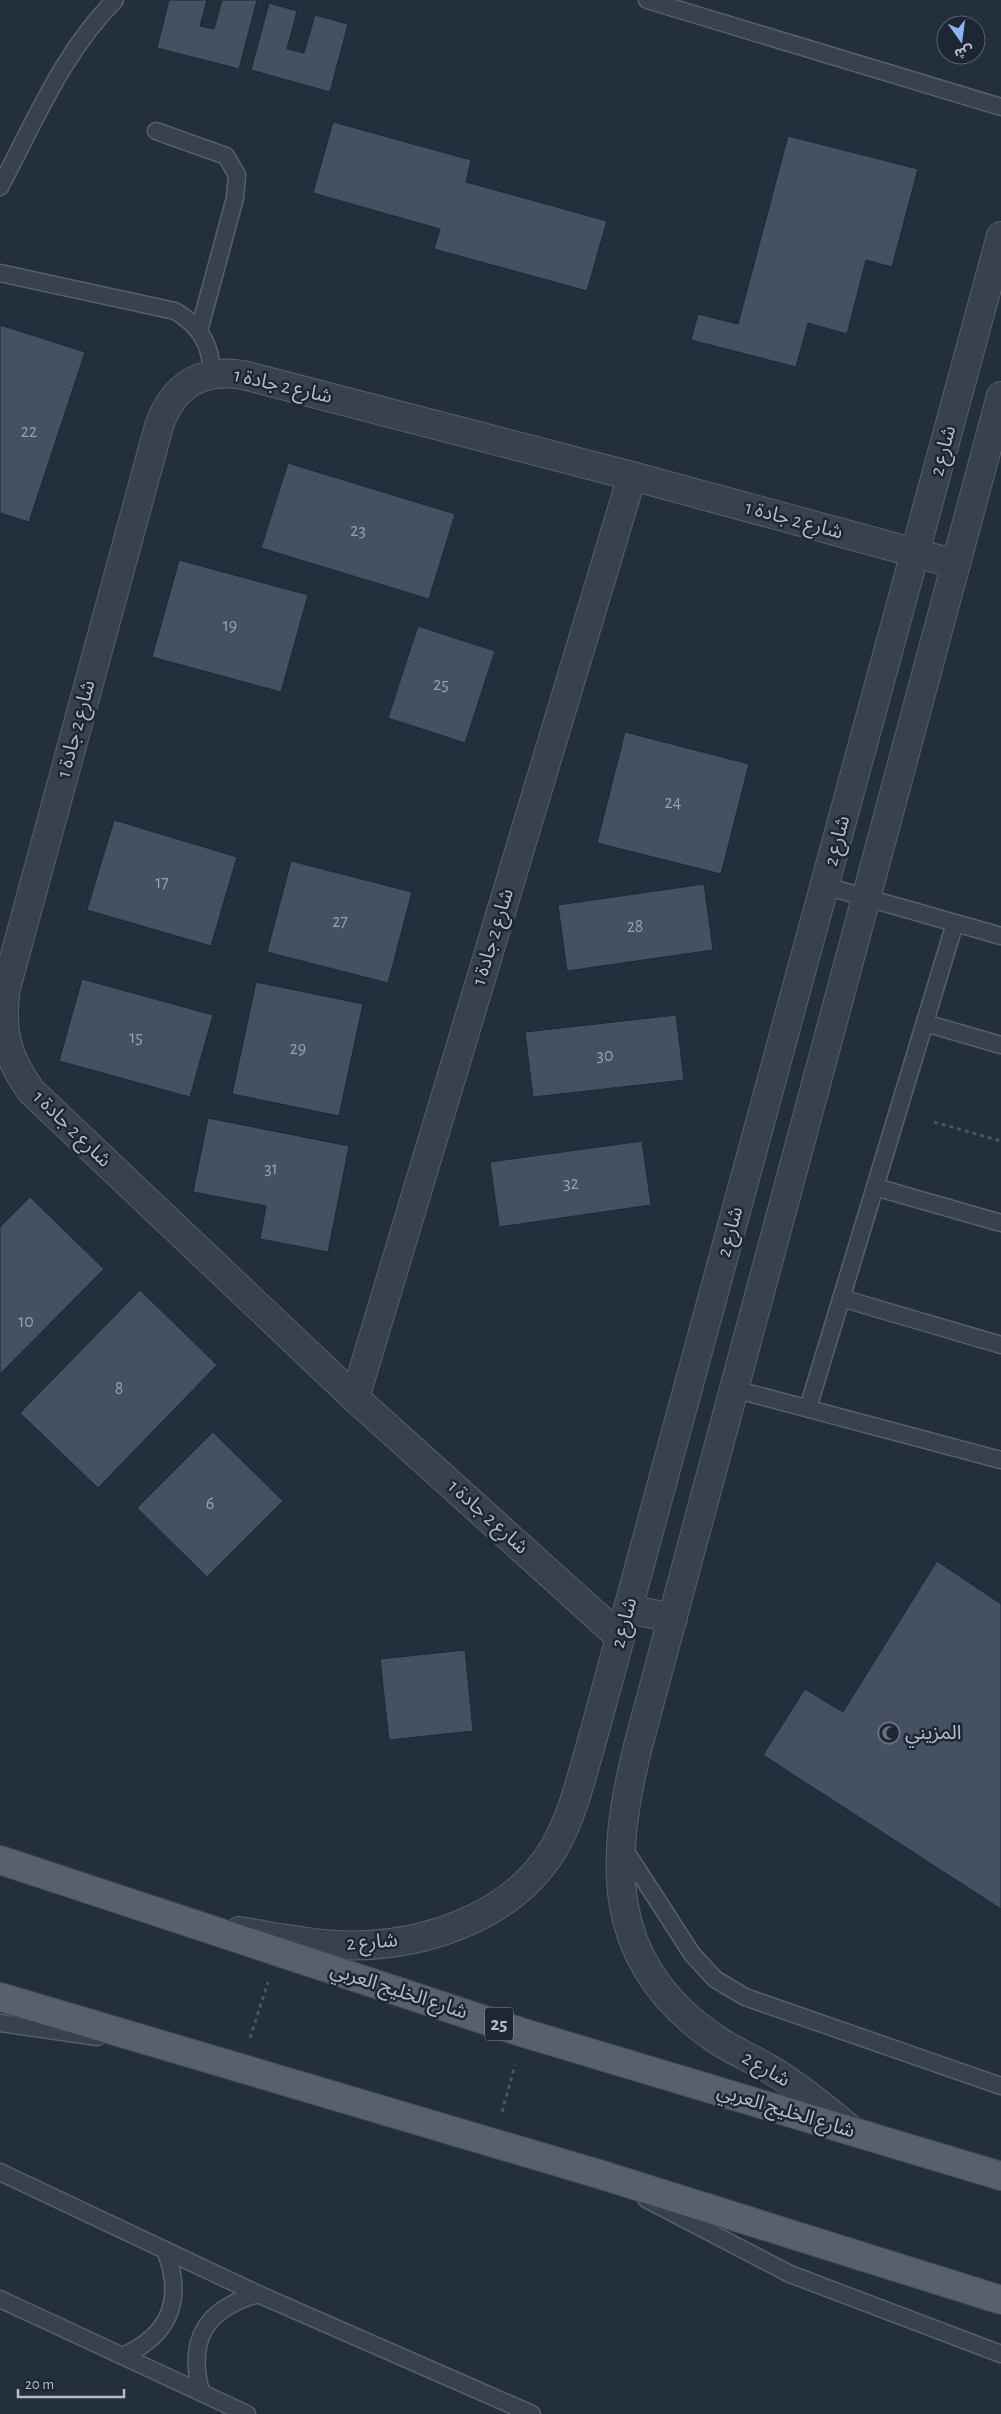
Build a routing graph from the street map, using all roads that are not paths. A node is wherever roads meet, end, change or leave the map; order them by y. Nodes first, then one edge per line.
1 (115, 0) edge
2 (647, 0) edge
3 (1001, 107) edge
4 (156, 131) dead end
5 (0, 187) edge
6 (1001, 236) edge
7 (0, 273) edge
8 (200, 330) junction
9 (212, 374) junction
10 (1001, 396) edge
11 (632, 476) junction
12 (915, 553) junction
13 (956, 564) junction
14 (825, 886) junction
15 (867, 897) junction
16 (955, 923) junction
17 (1001, 936) edge
18 (925, 1023) junction
19 (1001, 1045) edge
20 (875, 1187) junction
21 (1001, 1223) edge
22 (841, 1298) junction
23 (1001, 1344) edge
24 (734, 1389) junction
25 (355, 1398) junction
26 (808, 1408) junction
27 (1001, 1460) edge
28 (628, 1608) junction
29 (673, 1618) junction
30 (620, 1637) junction
31 (620, 1843) junction
32 (0, 1860) edge
33 (196, 1926) junction
34 (0, 1997) edge
35 (0, 2023) edge
36 (157, 2045) junction
37 (1001, 2086) edge
38 (851, 2130) junction
39 (0, 2172) edge
40 (602, 2175) junction
41 (1001, 2176) edge
42 (165, 2250) junction
43 (258, 2294) junction
44 (0, 2299) edge
45 (1001, 2300) edge
46 (1001, 2354) edge
47 (125, 2356) junction
48 (202, 2392) junction
49 (514, 2410) edge
50 (247, 2414) edge
51 (532, 2414) edge

1 - 5 lane
2 - 3 lane
4 - 8 lane
6 - 12 street, شارع 2
7 - 8 lane
8 - 9 lane
9 - 11 street, شارع 2 جادة 1
9 - 25 street, شارع 2 جادة 1
10 - 13 street, شارع 2
11 - 12 street, شارع 2 جادة 1
11 - 25 street, شارع 2 جادة 1
12 - 13 street, شارع 2 جادة 1
12 - 14 street, شارع 2
13 - 15 street, شارع 2
14 - 15 lane
14 - 28 street, شارع 2
15 - 16 lane
15 - 24 street, شارع 2
16 - 17 lane
16 - 18 lane
18 - 19 lane
18 - 20 lane
20 - 21 lane
20 - 22 lane
22 - 23 lane
22 - 26 lane
24 - 26 lane
24 - 29 street, شارع 2
25 - 30 street, شارع 2 جادة 1
26 - 27 lane
28 - 29 street
28 - 30 street, شارع 2
29 - 31 street, شارع 2
30 - 33 street, شارع 2
31 - 37 lane
31 - 38 street, شارع 2
32 - 33 main road, شارع الخليج العربي / 25
33 - 38 main road, شارع الخليج العربي / 25
34 - 36 main road
35 - 36 lane
36 - 40 main road
38 - 41 main road, شارع الخليج العربي / 25
39 - 42 lane
40 - 45 main road
40 - 46 lane
42 - 43 lane
42 - 47 lane
43 - 48 lane
43 - 49 lane
44 - 47 lane
47 - 48 lane
48 - 50 lane
49 - 51 lane

